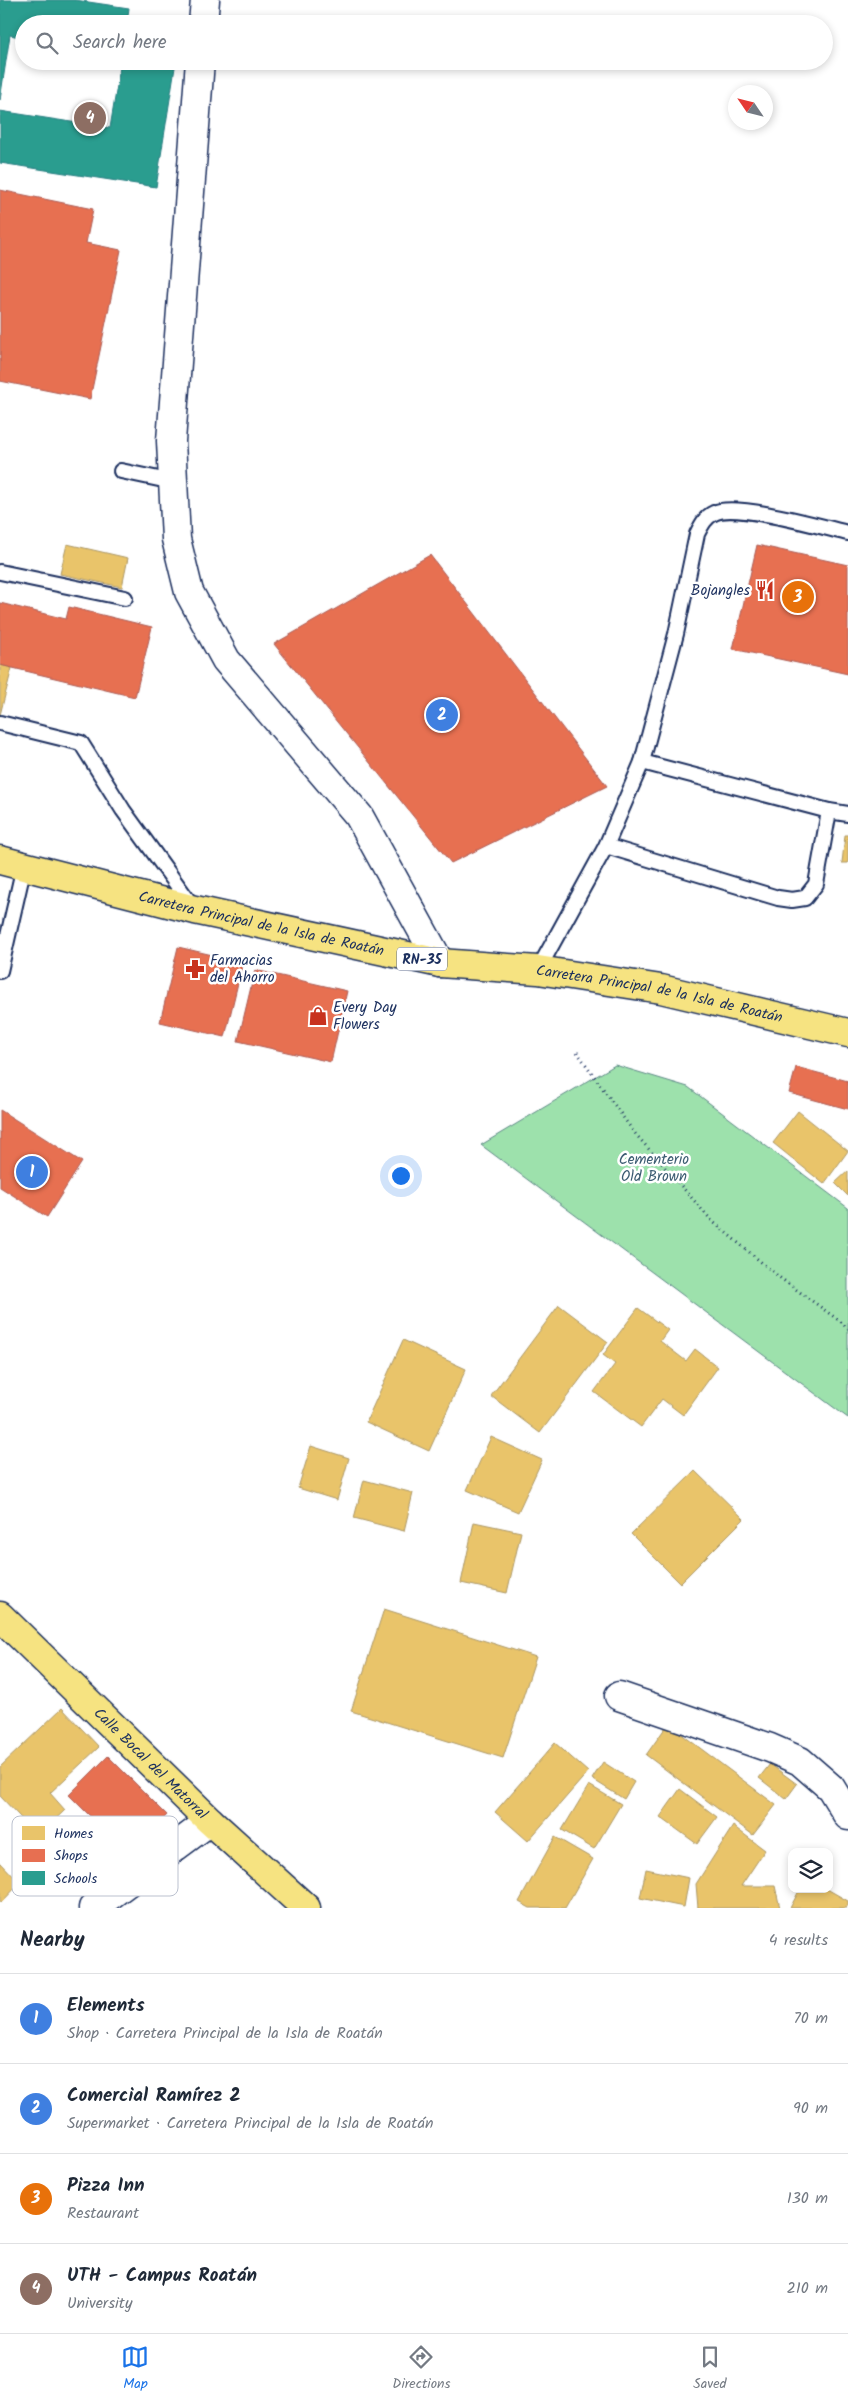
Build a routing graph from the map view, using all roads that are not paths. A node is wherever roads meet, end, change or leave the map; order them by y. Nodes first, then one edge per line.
1 (205, 0) edge
2 (204, 15) edge
3 (199, 70) edge
4 (121, 471) dead end
5 (173, 482) junction
6 (848, 533) edge
7 (0, 572) edge
8 (125, 598) dead end
9 (0, 722) edge
10 (642, 762) junction
11 (829, 812) junction
12 (848, 814) edge
13 (606, 846) junction
14 (12, 863) edge
15 (195, 910) junction
16 (440, 963) junction
17 (538, 970) junction
18 (0, 971) edge
19 (848, 1033) edge
20 (0, 1616) edge
21 (619, 1696) dead end
22 (848, 1816) edge
23 (210, 1821) junction
24 (178, 1845) edge
25 (109, 1896) edge
26 (93, 1908) edge
27 (306, 1908) edge

1 - 2 street
3 - 5 street
4 - 5 lane
5 - 16 street
6 - 10 lane
7 - 8 lane
9 - 15 lane
10 - 11 lane
10 - 13 lane
11 - 12 lane
11 - 13 lane
13 - 17 lane
14 - 15 main road, Carretera Principal de la Isla de Roatán / RN-35
14 - 18 lane
15 - 16 main road, Carretera Principal de la Isla de Roatán / RN-35
16 - 17 main road, Carretera Principal de la Isla de Roatán / RN-35
17 - 19 main road, Carretera Principal de la Isla de Roatán / RN-35
20 - 23 main road, Calle Bocal del Matorral
21 - 22 street
23 - 24 street
23 - 27 main road, Calle Bocal del Matorral
25 - 26 street

